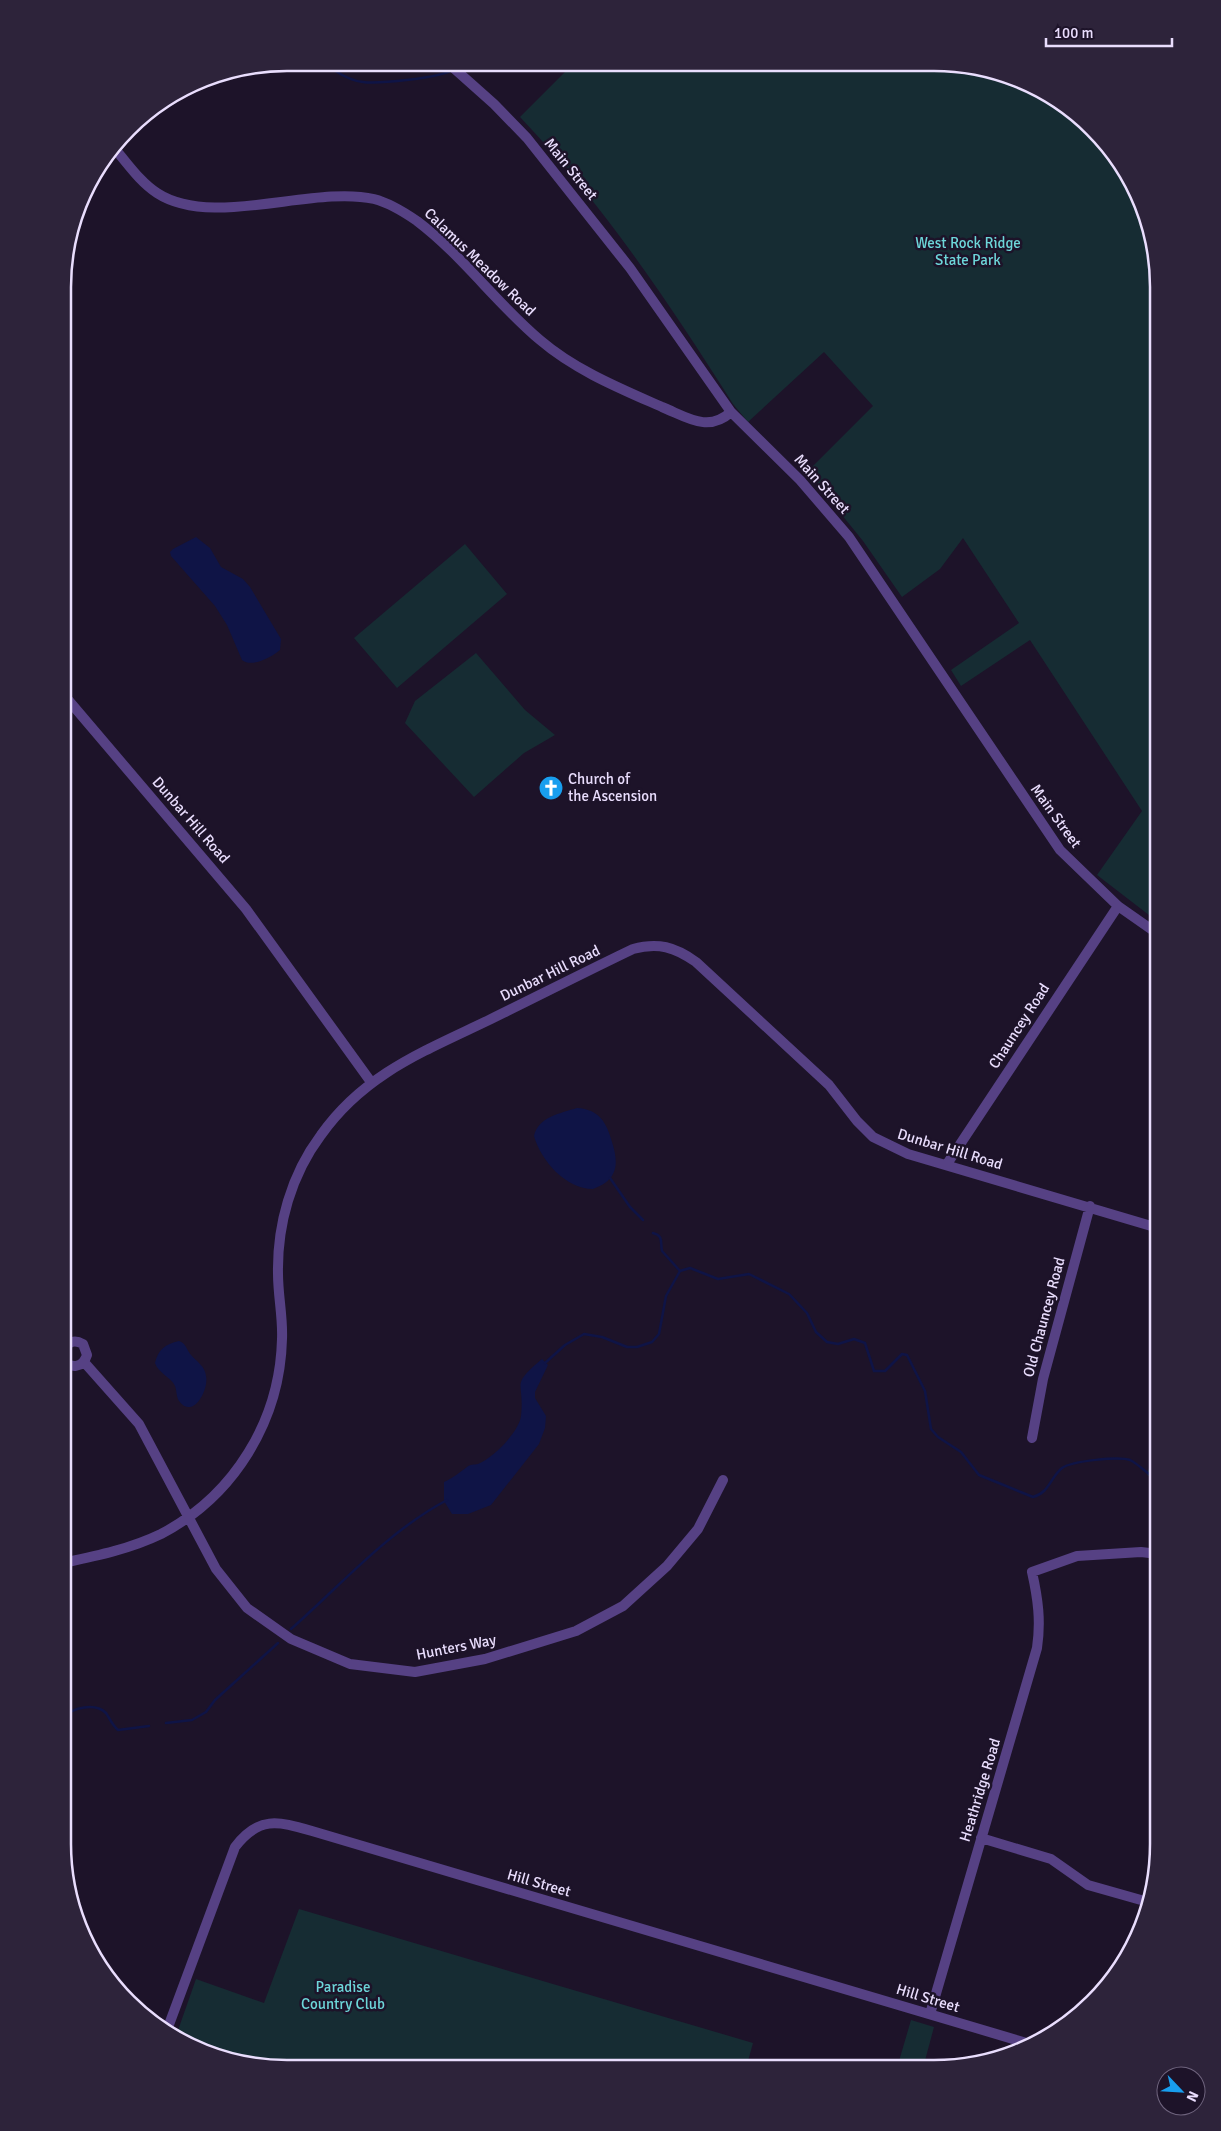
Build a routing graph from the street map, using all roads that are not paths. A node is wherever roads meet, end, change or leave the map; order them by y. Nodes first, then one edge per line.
1 (456, 71) edge
2 (119, 153) edge
3 (731, 412) junction
4 (71, 703) edge
5 (1118, 906) junction
6 (1150, 928) edge
7 (371, 1082) junction
8 (947, 1164) junction
9 (1090, 1206) junction
10 (1150, 1225) edge
11 (71, 1342) edge
12 (84, 1362) junction
13 (71, 1365) edge
14 (1032, 1438) dead end
15 (723, 1480) dead end
16 (188, 1517) junction
17 (1150, 1553) edge
18 (71, 1561) edge
19 (981, 1838) junction
20 (1142, 1900) edge
21 (930, 2014) junction
22 (168, 2024) edge
23 (1021, 2041) edge

1 - 3 street, Main Street
2 - 3 street, Calamus Meadow Road
3 - 5 street, Main Street
4 - 7 street, Dunbar Hill Road
5 - 6 street, Main Street
5 - 8 street, Chauncey Road
7 - 8 street, Dunbar Hill Road
7 - 16 street
8 - 9 street, Dunbar Hill Road
9 - 10 street, Dunbar Hill Road
9 - 14 street, Old Chauncey Road
11 - 12 street
12 - 13 street
12 - 16 street, Hunters Way
15 - 16 street, Hunters Way
16 - 18 street
17 - 19 street, Heathridge Road
19 - 20 street
19 - 21 street, Heathridge Road
21 - 22 street, Hill Street
21 - 23 street, Hill Street

